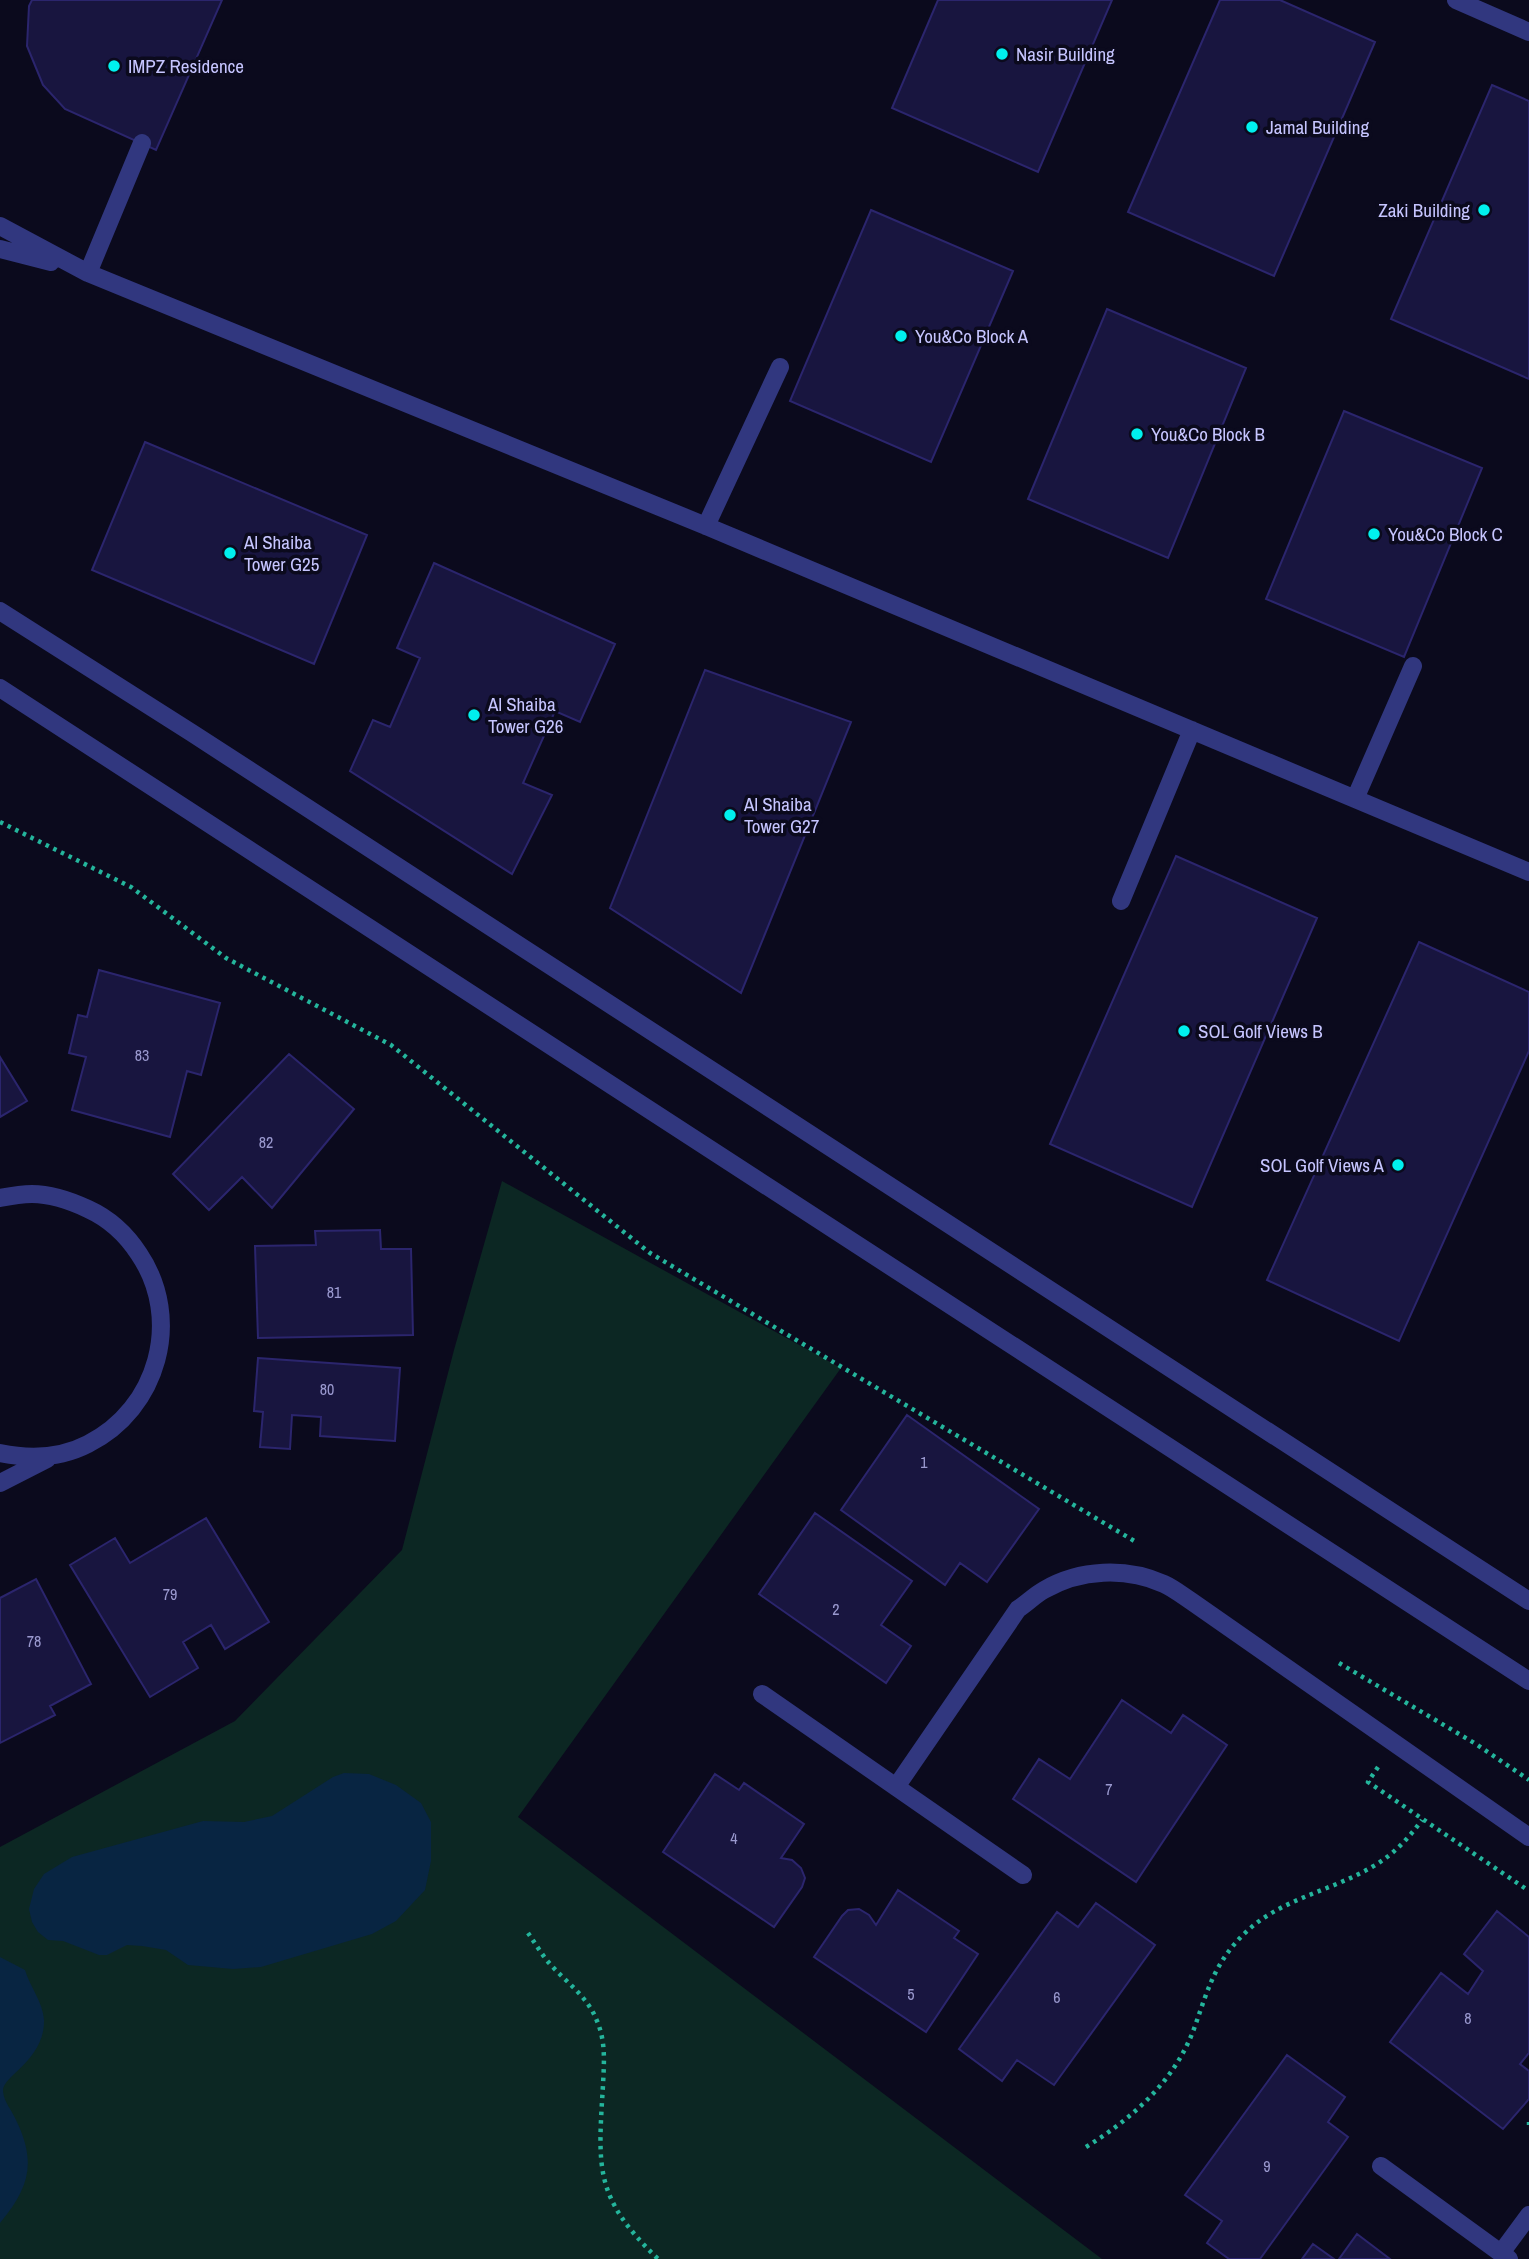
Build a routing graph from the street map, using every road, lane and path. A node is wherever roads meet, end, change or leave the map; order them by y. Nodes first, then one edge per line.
1 (1456, 0) edge
2 (1529, 32) edge
3 (142, 144) dead end
4 (0, 226) edge
5 (0, 248) edge
6 (81, 270) junction
7 (780, 367) dead end
8 (706, 526) junction
9 (0, 611) edge
10 (1413, 666) dead end
11 (0, 688) edge
12 (1192, 730) junction
13 (1355, 799) junction
14 (0, 822) edge
15 (1529, 872) edge
16 (1121, 901) dead end
17 (0, 1198) edge
18 (0, 1453) edge
19 (55, 1455) junction
20 (0, 1483) edge
21 (1141, 1545) dead end
22 (1529, 1601) edge
23 (1332, 1659) dead end
24 (1529, 1681) edge
25 (762, 1694) dead end
26 (1395, 1743) junction
27 (1529, 1780) edge
28 (896, 1787) junction
29 (1422, 1820) junction
30 (1529, 1837) edge
31 (1023, 1875) dead end
32 (1529, 1891) edge
33 (528, 1933) dead end
34 (1086, 2147) dead end
35 (1381, 2166) dead end
36 (1529, 2215) edge
37 (1505, 2256) edge
38 (658, 2259) edge

1 - 2 street
3 - 6 street
4 - 6 street
5 - 6 street
6 - 8 street
7 - 8 street
8 - 12 street
9 - 22 street
10 - 13 street
11 - 24 street
12 - 13 street
12 - 16 street
13 - 15 street
14 - 21 path
17 - 19 street
18 - 19 street
19 - 20 street
23 - 27 path
25 - 28 street
26 - 28 street
26 - 29 path
26 - 30 street
28 - 31 street
29 - 32 path
29 - 34 path
33 - 38 path
35 - 37 street
36 - 37 street

